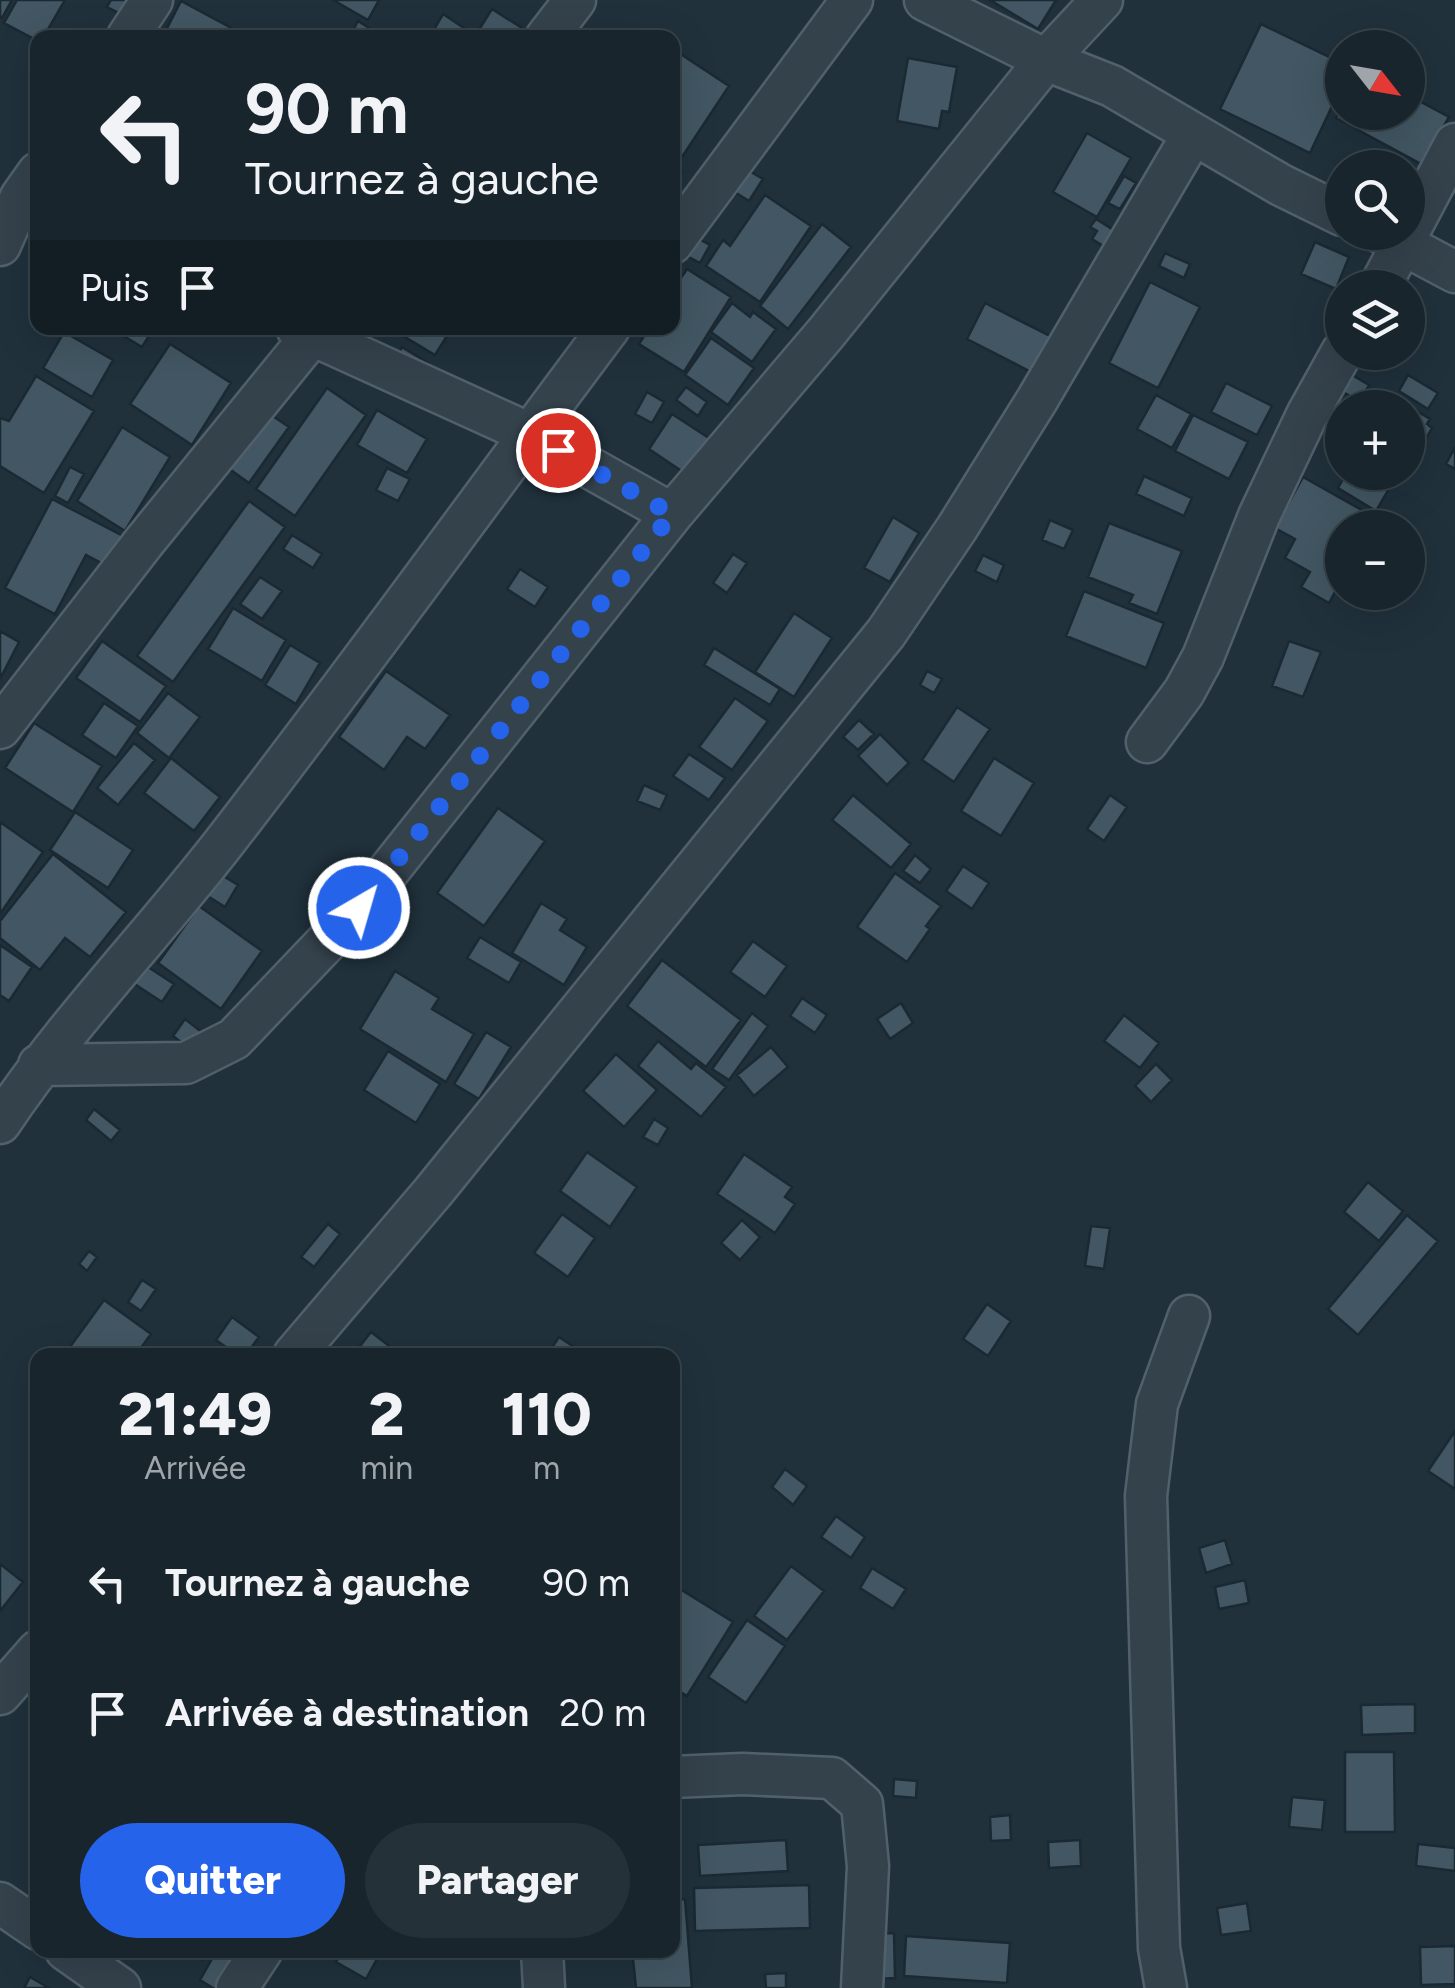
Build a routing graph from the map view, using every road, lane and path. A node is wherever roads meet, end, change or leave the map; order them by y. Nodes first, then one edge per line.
1 (152, 0) edge
2 (575, 0) edge
3 (852, 0) edge
4 (925, 0) edge
5 (1102, 0) edge
6 (968, 9) edge
7 (133, 30) edge
8 (552, 30) edge
9 (1046, 60) junction
10 (1193, 134) junction
11 (1455, 144) edge
12 (1425, 188) edge
13 (24, 191) edge
14 (1325, 206) edge
15 (680, 232) edge
16 (0, 245) edge
17 (1414, 250) edge
18 (1455, 272) edge
19 (305, 335) edge
20 (320, 335) edge
21 (605, 335) edge
22 (1332, 370) edge
23 (530, 434) junction
24 (672, 514) junction
25 (0, 728) edge
26 (1148, 742) dead end
27 (39, 1064) junction
28 (0, 1123) edge
29 (1189, 1316) dead end
30 (300, 1348) edge
31 (30, 1660) edge
32 (0, 1694) edge
33 (680, 1777) edge
34 (0, 1903) edge
35 (30, 1924) edge
36 (77, 1958) edge
37 (257, 1958) edge
38 (542, 1958) edge
39 (120, 1988) edge
40 (237, 1988) edge
41 (544, 1988) edge
42 (862, 1988) edge
43 (1166, 1988) edge

1 - 7 street
2 - 8 street
3 - 15 street
4 - 6 street
5 - 9 street
6 - 9 street
9 - 10 street
9 - 24 street
10 - 14 street
10 - 30 street
11 - 12 street
13 - 16 street
17 - 18 street
19 - 25 street
20 - 23 street
21 - 23 street
22 - 26 street
23 - 24 street
23 - 27 street
24 - 27 street
27 - 28 street
29 - 43 street
31 - 32 street
33 - 42 street
34 - 35 street
36 - 39 street
37 - 40 street
38 - 41 street

